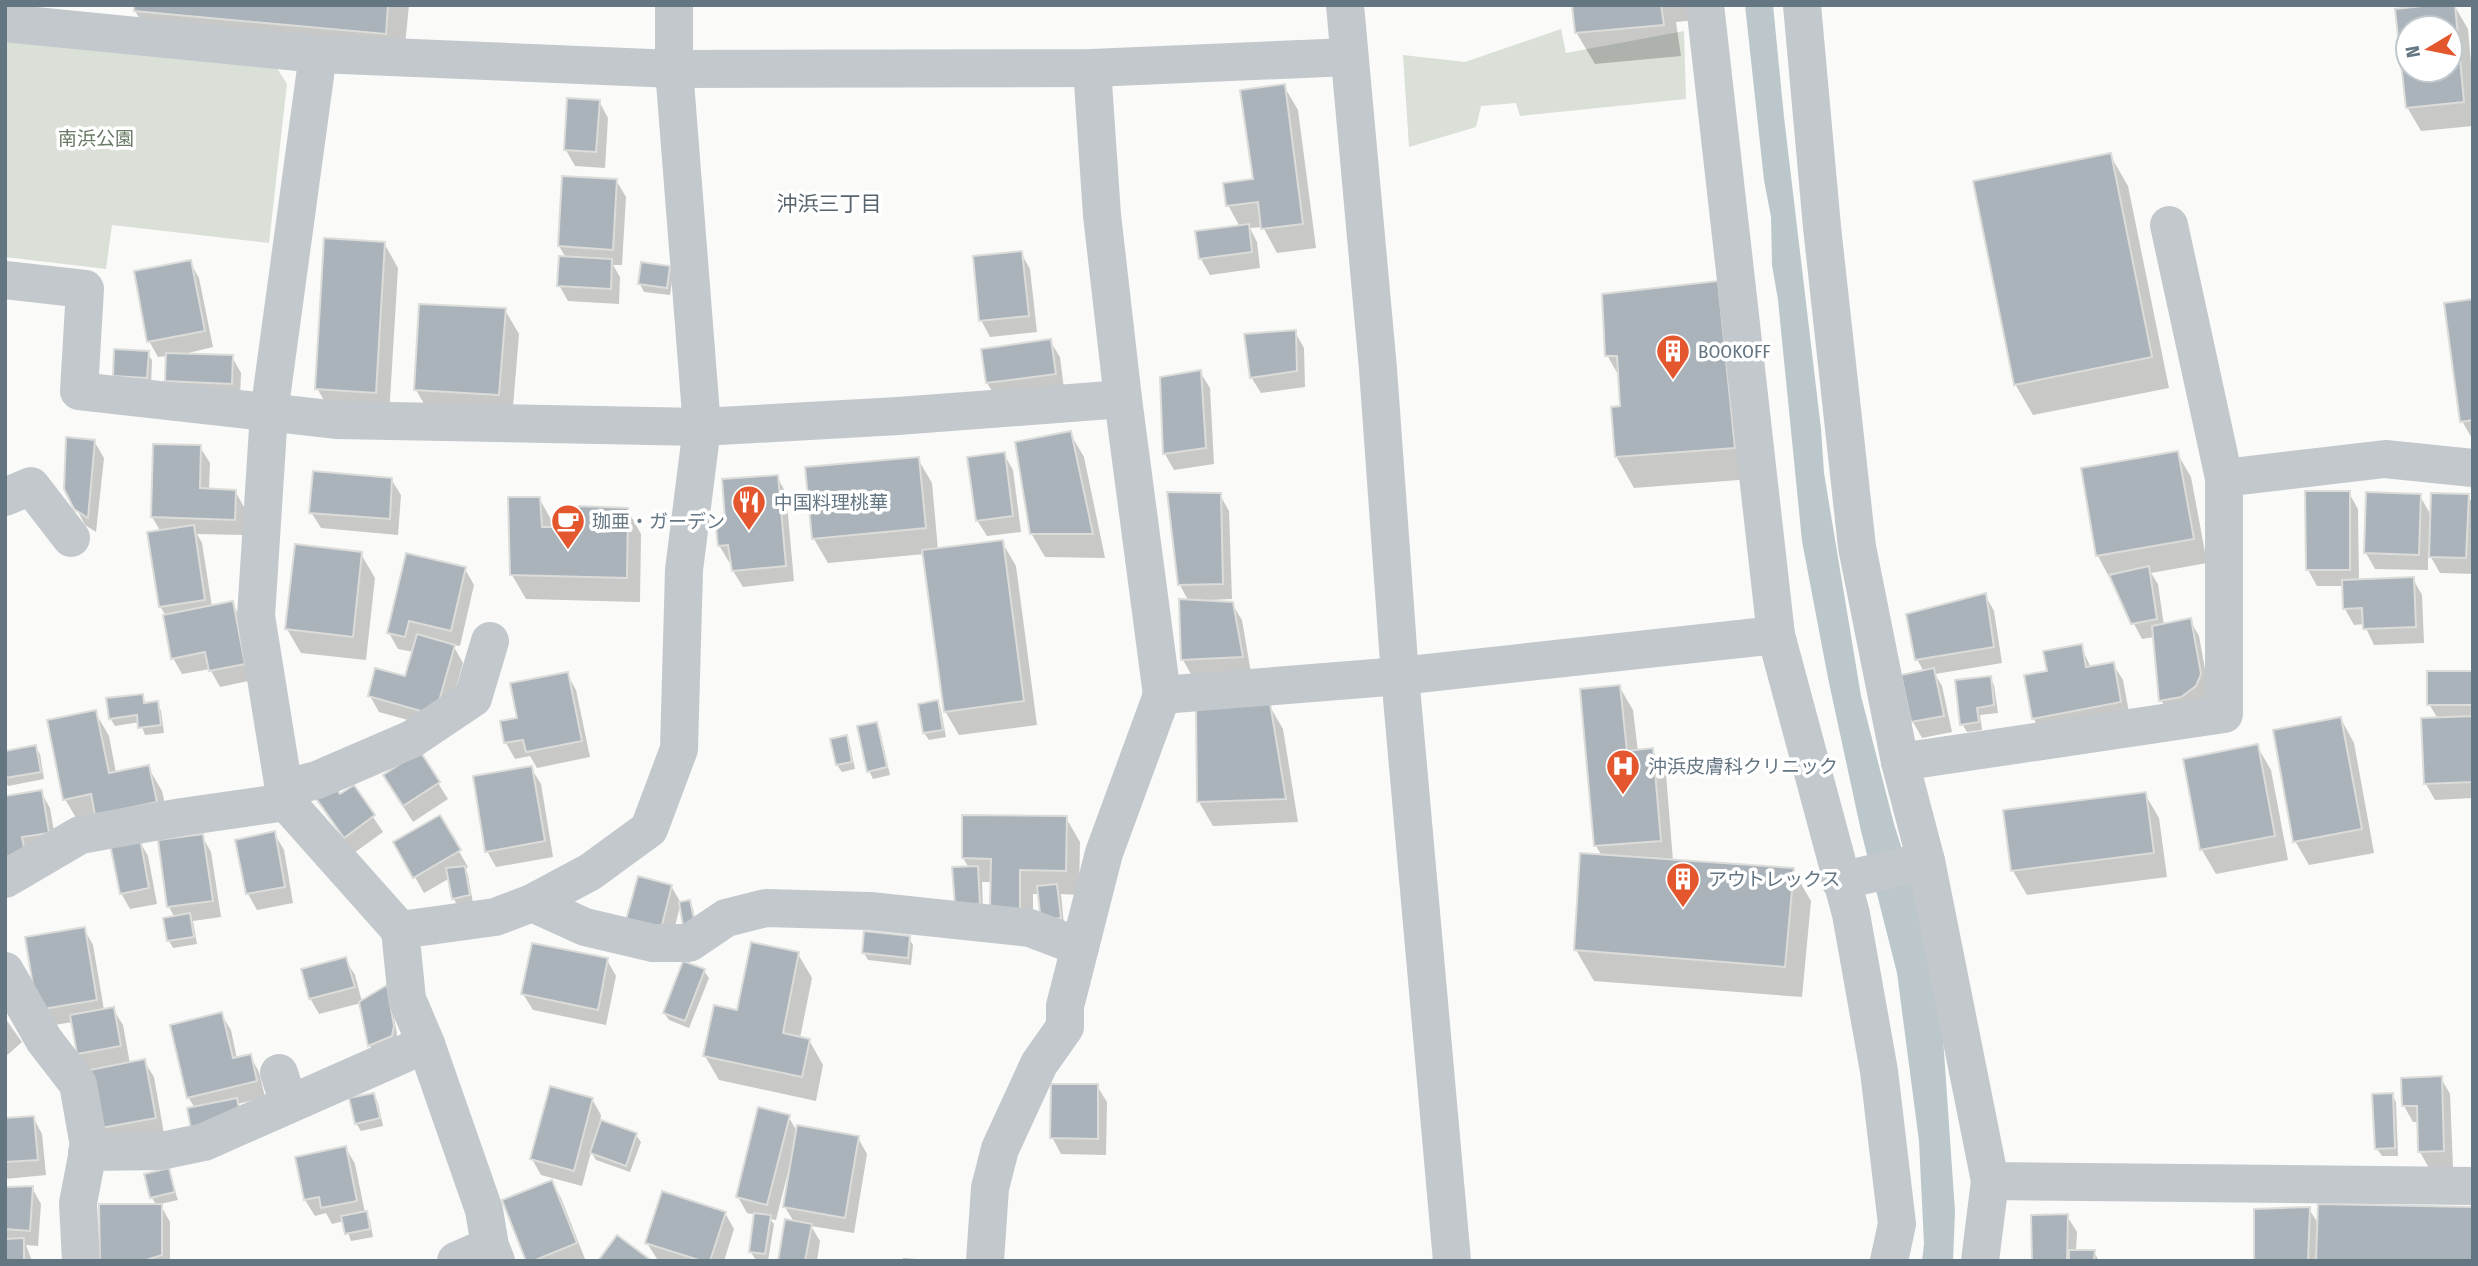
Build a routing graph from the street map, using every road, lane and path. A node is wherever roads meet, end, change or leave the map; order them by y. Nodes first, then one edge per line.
1 (674, 5) edge
2 (1345, 5) edge
3 (1705, 5) edge
4 (1802, 5) edge
5 (5, 23) edge
6 (318, 54) junction
7 (1349, 57) junction
8 (1092, 68) junction
9 (674, 69) junction
10 (2169, 225) dead end
11 (5, 280) edge
12 (1123, 399) junction
13 (269, 413) junction
14 (702, 427) junction
15 (2473, 468) edge
16 (2224, 478) junction
17 (5, 497) edge
18 (71, 538) dead end
19 (1776, 635) junction
20 (490, 641) dead end
21 (1400, 676) junction
22 (1162, 695) junction
23 (1900, 762) junction
24 (286, 795) junction
25 (1926, 861) junction
26 (5, 879) edge
27 (1840, 881) junction
28 (533, 903) junction
29 (400, 930) junction
30 (1080, 947) junction
31 (5, 971) edge
32 (426, 1044) junction
33 (88, 1152) junction
34 (1990, 1181) junction
35 (2473, 1186) edge
36 (481, 1256) edge
37 (81, 1261) edge
38 (985, 1261) edge
39 (1452, 1261) edge
40 (1889, 1261) edge
41 (1980, 1261) edge

1 - 9 street
2 - 7 street
3 - 19 street
4 - 23 street
5 - 6 street
6 - 9 street
6 - 13 street
7 - 8 street
7 - 21 street
8 - 9 street
8 - 12 street
9 - 14 street
10 - 16 street
11 - 13 street
12 - 14 street
12 - 22 street
13 - 14 street
13 - 24 street
14 - 28 street
15 - 16 street
16 - 23 street
17 - 18 street
19 - 21 street
19 - 27 street
20 - 24 street
21 - 22 street
21 - 39 street
22 - 30 street
23 - 25 street
24 - 26 street
24 - 29 street
25 - 27 street
25 - 34 street
27 - 40 street
28 - 29 street
28 - 30 street
29 - 32 street
30 - 38 street
31 - 33 street
32 - 33 street
32 - 36 street
33 - 37 street
34 - 35 street
34 - 41 street

